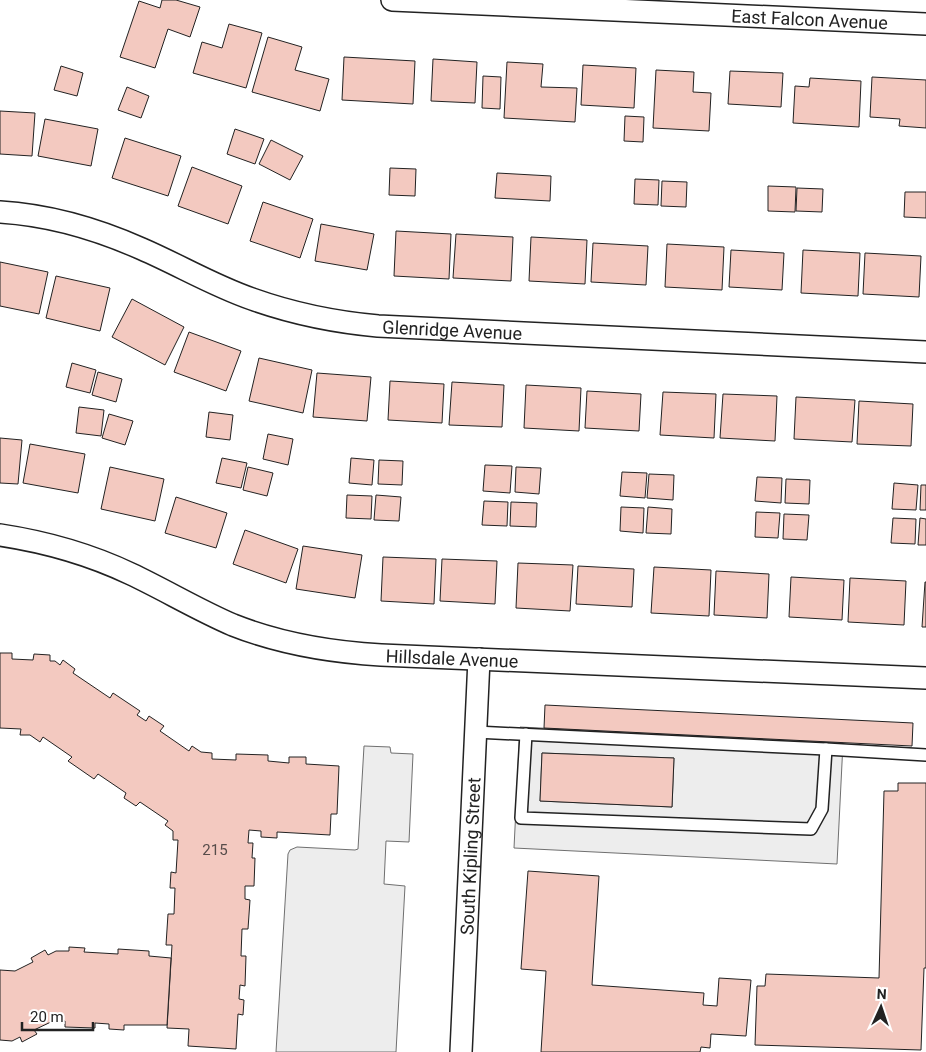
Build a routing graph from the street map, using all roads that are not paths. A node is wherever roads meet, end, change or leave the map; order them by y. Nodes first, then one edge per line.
1 (392, 0) edge
2 (926, 24) edge
3 (0, 212) edge
4 (926, 352) edge
5 (0, 535) edge
6 (479, 659) junction
7 (926, 678) edge
8 (476, 732) junction
9 (526, 734) junction
10 (826, 749) junction
11 (926, 755) edge
12 (461, 1052) edge

1 - 2 street, East Falcon Avenue
3 - 4 street, Glenridge Avenue
5 - 6 street, Hillsdale Avenue
6 - 7 street, Hillsdale Avenue
6 - 8 street, South Kipling Street
8 - 9 lane
8 - 12 street, South Kipling Street
9 - 10 lane
9 - 10 lane
10 - 11 lane

